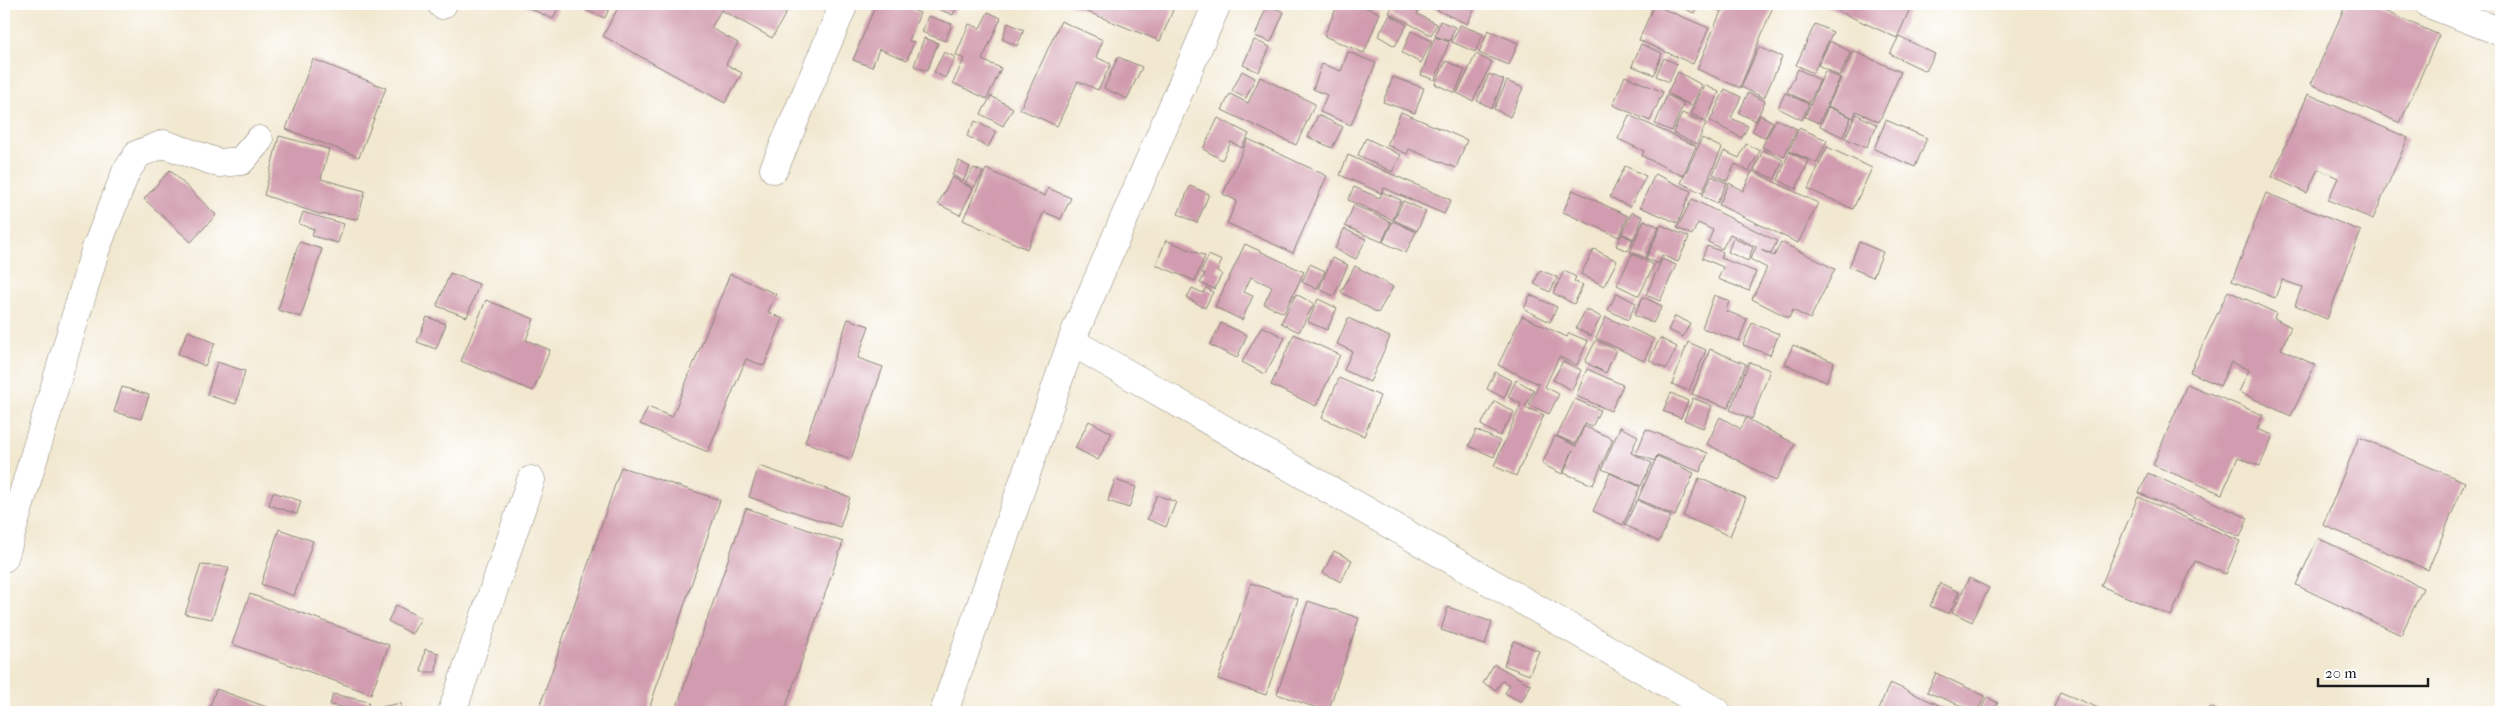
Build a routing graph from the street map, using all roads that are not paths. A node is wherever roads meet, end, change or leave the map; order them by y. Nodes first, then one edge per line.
1 (844, 4) edge
2 (1217, 4) edge
3 (2428, 4) edge
4 (2501, 32) edge
5 (259, 140) dead end
6 (774, 169) dead end
7 (1072, 342) junction
8 (532, 480) dead end
9 (4, 558) edge
10 (452, 712) edge
11 (944, 712) edge
12 (1717, 712) edge

1 - 6 street
2 - 7 street
3 - 4 street
5 - 9 street
7 - 11 street
7 - 12 street
8 - 10 street

